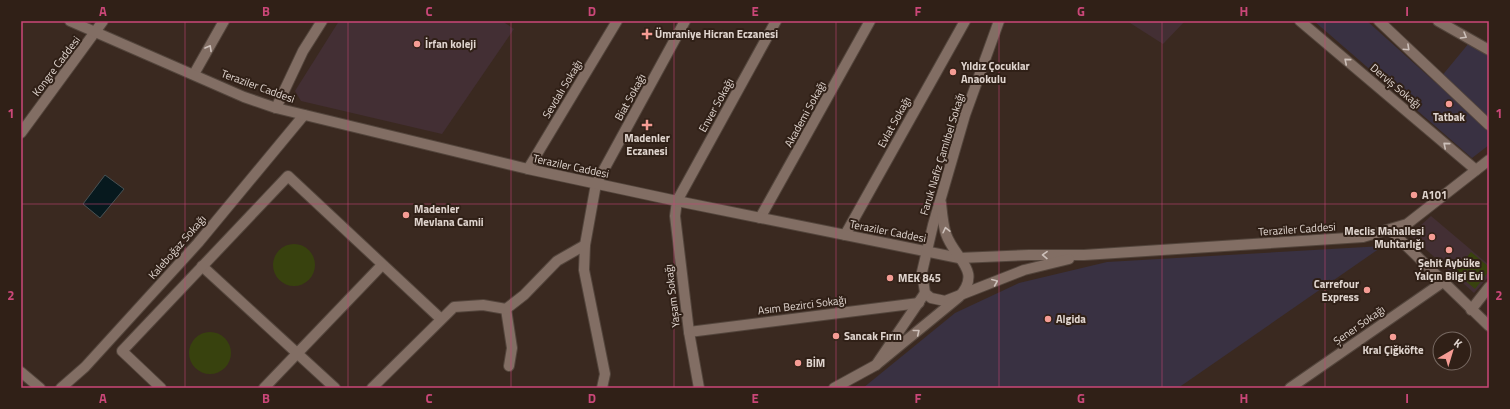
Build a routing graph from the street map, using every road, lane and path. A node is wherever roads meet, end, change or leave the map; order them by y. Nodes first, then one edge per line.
1 (70, 21) edge
2 (103, 21) edge
3 (224, 21) edge
4 (322, 21) edge
5 (617, 21) edge
6 (685, 21) edge
7 (776, 21) edge
8 (870, 21) edge
9 (965, 21) edge
10 (999, 21) edge
11 (1300, 21) edge
12 (1379, 21) edge
13 (1438, 21) edge
14 (96, 32) junction
15 (1489, 50) edge
16 (194, 74) junction
17 (276, 108) junction
18 (304, 115) junction
19 (1489, 125) edge
20 (21, 133) edge
21 (1489, 160) edge
22 (528, 169) junction
23 (1476, 170) junction
24 (596, 184) junction
25 (940, 199) junction
26 (677, 201) junction
27 (760, 218) junction
28 (1390, 230) junction
29 (845, 235) junction
30 (585, 245) junction
31 (928, 251) junction
32 (1084, 255) junction
33 (959, 258) junction
34 (382, 265) junction
35 (202, 266) junction
36 (1442, 282) junction
37 (1489, 287) edge
38 (925, 293) junction
39 (959, 297) junction
40 (919, 303) junction
41 (506, 309) junction
42 (1471, 310) junction
43 (441, 319) junction
44 (1489, 326) edge
45 (689, 332) junction
46 (297, 353) junction
47 (876, 365) junction
48 (509, 366) dead end
49 (21, 372) edge
50 (837, 387) edge
51 (40, 388) edge
52 (61, 388) edge
53 (161, 388) edge
54 (264, 388) edge
55 (335, 388) edge
56 (372, 388) edge
57 (602, 388) edge
58 (699, 388) edge
59 (1290, 388) edge

1 - 14 street, Teraziler Caddesi
2 - 14 street, Kongre Caddesi
16 -> 3 street
4 - 17 street
5 - 22 street, Sevdalı Sokağı
6 - 24 street, Biat Sokağı
7 - 26 street, Enver Sokağı
8 - 27 street, Akademi Sokağı
9 - 29 street, Evlat Sokağı
10 - 25 street, Faruk Nafiz Çamlıbel Sokağı
23 -> 11 street, Derviş Sokağı
12 -> 19 street
13 -> 15 street
14 - 16 street, Teraziler Caddesi
14 - 20 street, Kongre Caddesi
16 - 17 street, Teraziler Caddesi
17 - 18 street, Teraziler Caddesi
18 - 22 street, Teraziler Caddesi
18 - 52 street, Kaleboğaz Sokağı
21 - 23 street, Teraziler Caddesi
22 - 24 street, Teraziler Caddesi
23 - 28 street, Teraziler Caddesi
24 - 26 street, Teraziler Caddesi
24 - 30 street, Biat Sokağı
25 - 31 street, Faruk Nafiz Çamlıbel Sokağı
33 -> 25 street
26 - 27 street, Teraziler Caddesi
26 - 45 street, Yaşam Sokağı
27 - 29 street, Teraziler Caddesi
28 - 32 street, Teraziler Caddesi
28 - 36 street
29 - 31 street, Teraziler Caddesi
30 - 41 street
30 - 57 street, Biat Sokağı
31 - 33 street, Teraziler Caddesi
31 - 38 street
32 -> 33 street, Teraziler Caddesi
39 -> 32 street, Teraziler Caddesi
33 - 39 street
34 - 35 street
34 - 43 street
34 - 46 street
35 - 46 street
35 - 53 street
36 - 42 street
36 - 59 street, Şener Sokağı
37 - 42 street
38 - 39 street
38 - 40 street
47 -> 39 street
40 - 45 street, Asım Bezirci Sokağı
40 - 47 street
41 - 43 street
41 - 48 street
42 - 44 street
43 - 56 street
45 - 58 street, Yaşam Sokağı
46 - 54 street
46 - 55 street
47 - 50 street
49 - 51 street

